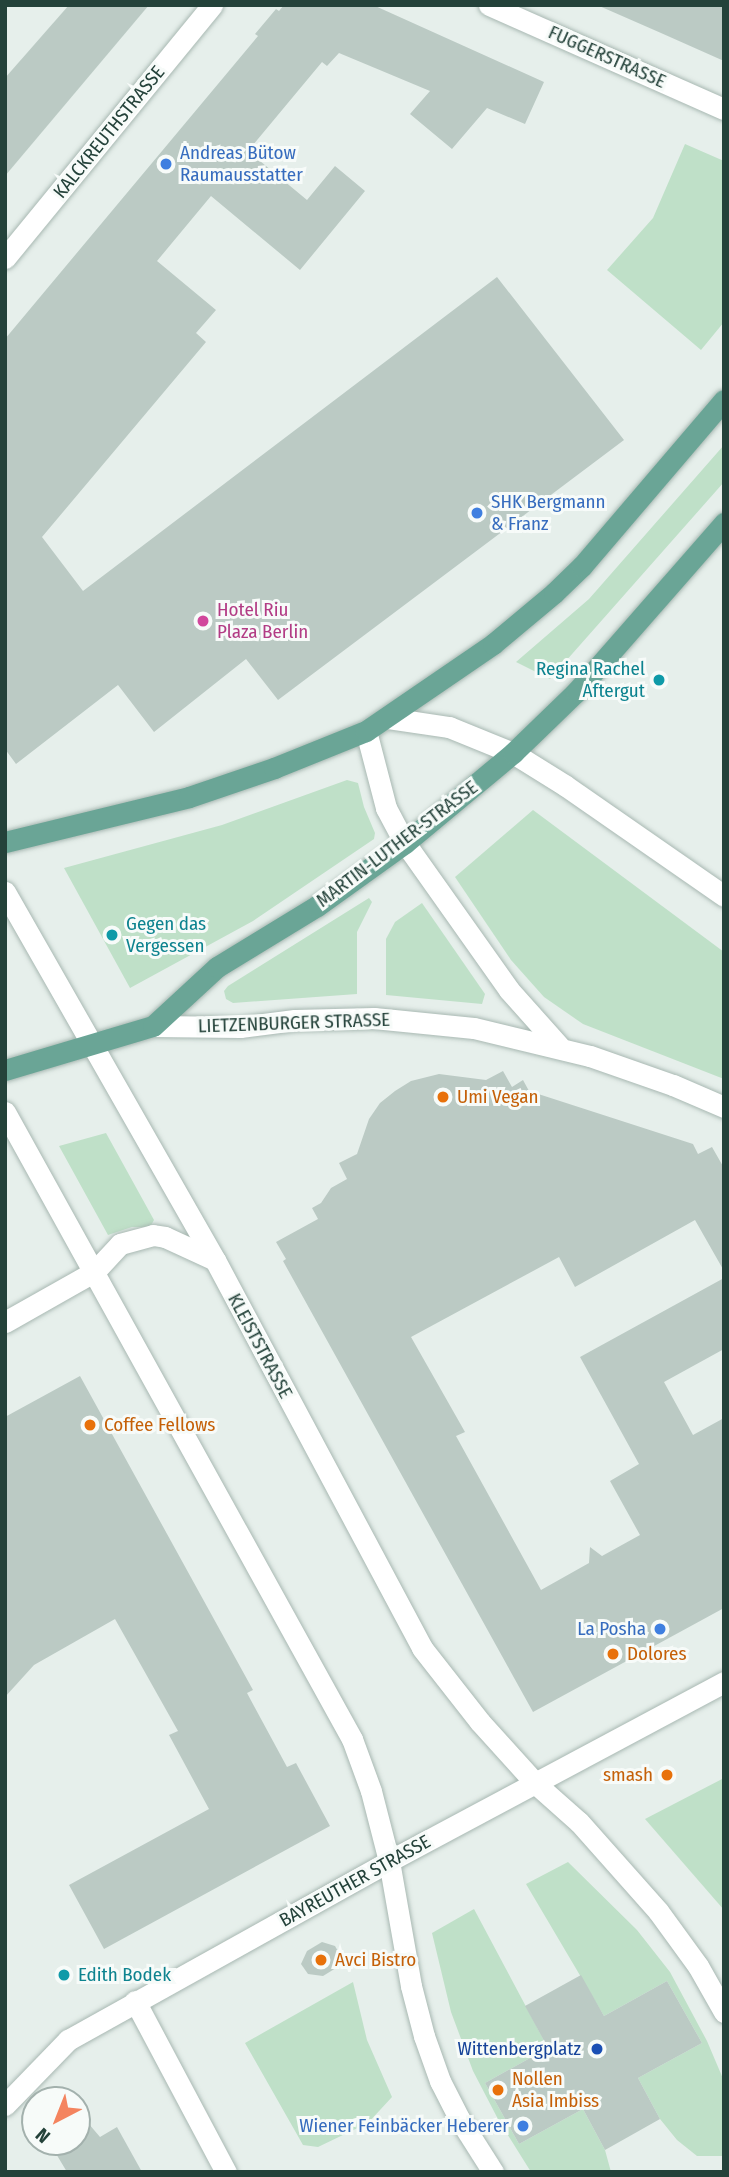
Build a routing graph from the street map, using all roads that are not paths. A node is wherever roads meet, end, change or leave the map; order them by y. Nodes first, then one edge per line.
1 (212, 5) edge
2 (489, 5) edge
3 (724, 109) edge
4 (5, 258) edge
5 (724, 400) edge
6 (724, 523) edge
7 (388, 718) junction
8 (366, 731) junction
9 (513, 753) junction
10 (5, 842) edge
11 (405, 843) junction
12 (5, 892) edge
13 (724, 897) edge
14 (153, 1026) junction
15 (92, 1046) junction
16 (559, 1046) junction
17 (5, 1070) edge
18 (724, 1107) edge
19 (5, 1112) edge
20 (215, 1260) junction
21 (95, 1270) junction
22 (5, 1322) edge
23 (724, 1682) edge
24 (536, 1784) junction
25 (389, 1861) junction
26 (135, 2001) junction
27 (724, 2012) edge
28 (5, 2105) edge
29 (226, 2172) edge
30 (493, 2172) edge

1 - 4 main road, KALCKREUTHSTRASSE
2 - 3 main road, FUGGERSTRASSE
5 - 7 main road
6 - 9 main road, MARTIN-LUTHER-STRASSE
7 - 8 main road
7 - 9 main road
8 - 10 main road
8 - 11 main road, LIETZENBURGER STRASSE
9 - 11 main road, MARTIN-LUTHER-STRASSE
9 - 13 main road
11 - 14 main road, MARTIN-LUTHER-STRASSE
11 - 16 main road, LIETZENBURGER STRASSE
12 - 15 main road, KLEISTSTRASSE
14 - 15 main road, MARTIN-LUTHER-STRASSE
14 - 16 main road, LIETZENBURGER STRASSE
15 - 17 main road, MARTIN-LUTHER-STRASSE
15 - 20 main road, KLEISTSTRASSE
16 - 18 main road, LIETZENBURGER STRASSE
19 - 21 main road
20 - 21 main road
20 - 24 main road, KLEISTSTRASSE
21 - 22 main road
21 - 25 main road
23 - 24 main road, BAYREUTHER STRASSE
24 - 25 main road, BAYREUTHER STRASSE
24 - 27 main road
25 - 26 main road, BAYREUTHER STRASSE
25 - 30 main road
26 - 28 main road, BAYREUTHER STRASSE
26 - 29 main road

